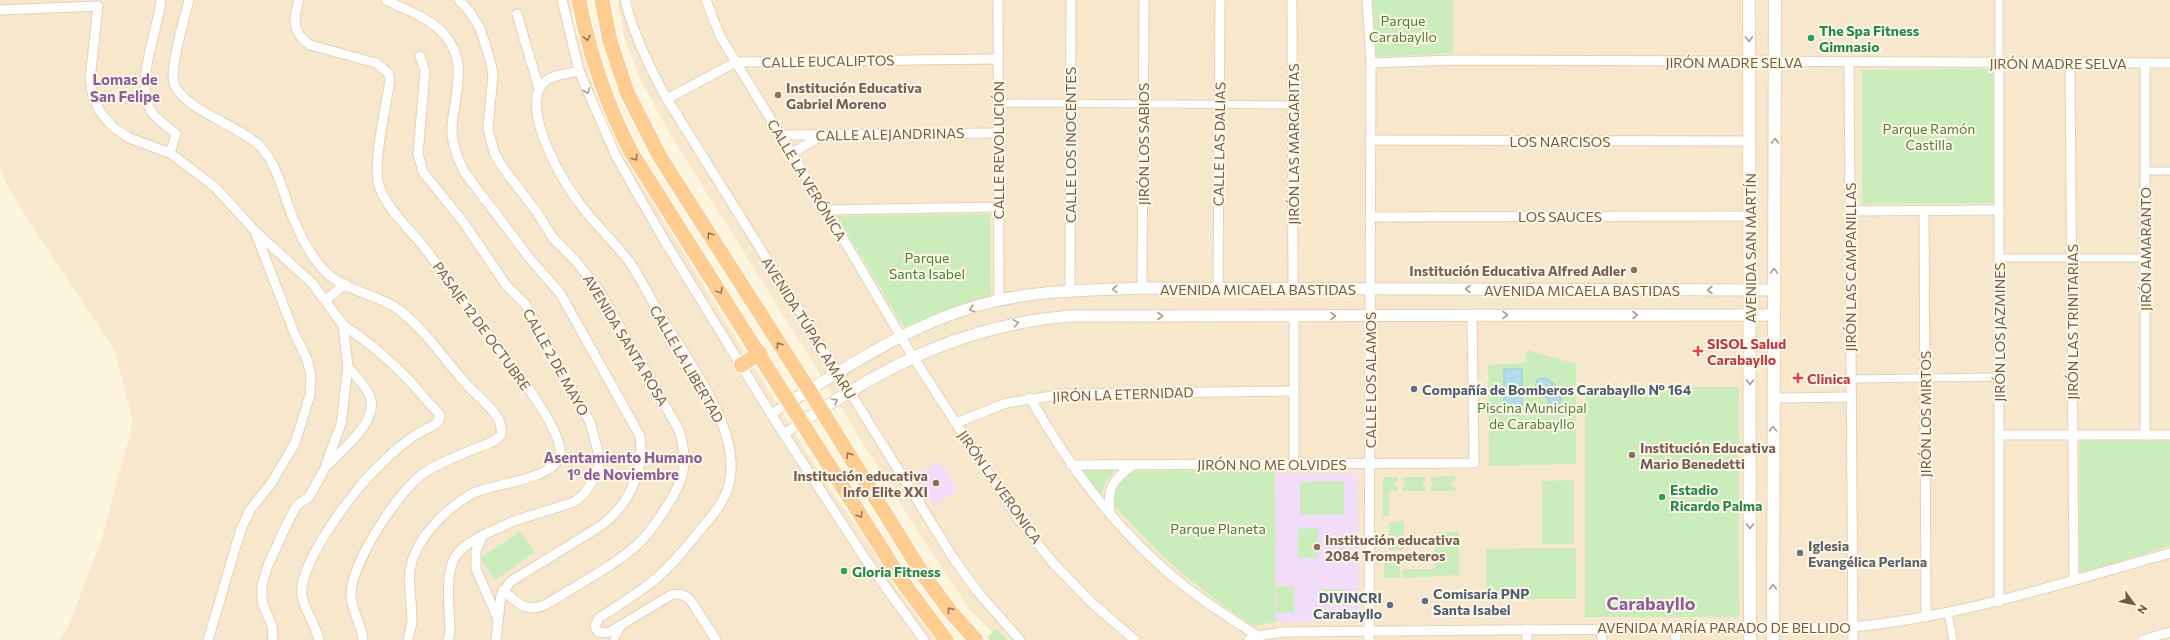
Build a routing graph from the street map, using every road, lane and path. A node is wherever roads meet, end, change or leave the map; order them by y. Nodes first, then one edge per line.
1 (161, 0) edge
2 (189, 0) edge
3 (299, 0) edge
4 (386, 0) edge
5 (459, 0) edge
6 (562, 0) edge
7 (579, 0) edge
8 (602, 0) edge
9 (626, 0) edge
10 (706, 0) edge
11 (998, 0) edge
12 (1071, 0) edge
13 (1144, 0) edge
14 (1220, 0) edge
15 (1292, 0) edge
16 (1366, 0) edge
17 (1749, 0) edge
18 (1775, 0) edge
19 (1999, 0) edge
20 (0, 10) edge
21 (517, 14) dead end
22 (420, 56) dead end
23 (998, 59) junction
24 (736, 62) junction
25 (1749, 62) junction
26 (1775, 62) junction
27 (1849, 62) junction
28 (1370, 63) junction
29 (1999, 63) junction
30 (2070, 63) junction
31 (2146, 63) junction
32 (2170, 64) edge
33 (579, 71) junction
34 (539, 89) junction
35 (667, 99) junction
36 (998, 103) junction
37 (1070, 104) junction
38 (1143, 104) junction
39 (1220, 104) junction
40 (1292, 105) junction
41 (611, 129) junction
42 (998, 133) junction
43 (825, 134) junction
44 (781, 136) junction
45 (1370, 140) junction
46 (1750, 141) junction
47 (170, 153) junction
48 (792, 154) junction
49 (2146, 171) junction
50 (2170, 172) edge
51 (999, 207) junction
52 (826, 210) junction
53 (1924, 210) junction
54 (1999, 210) junction
55 (1850, 211) junction
56 (1750, 216) junction
57 (1370, 217) junction
58 (255, 231) junction
59 (1999, 258) junction
60 (2071, 258) junction
61 (2145, 258) junction
62 (345, 284) junction
63 (1142, 288) junction
64 (1218, 289) junction
65 (1293, 289) junction
66 (1370, 289) junction
67 (1750, 290) junction
68 (1774, 290) junction
69 (1070, 291) junction
70 (326, 300) junction
71 (999, 300) junction
72 (1472, 315) junction
73 (1750, 315) junction
74 (1774, 315) junction
75 (1294, 316) junction
76 (1370, 316) junction
77 (343, 325) junction
78 (900, 336) junction
79 (760, 354) junction
80 (913, 357) junction
81 (740, 365) junction
82 (348, 367) junction
83 (836, 372) junction
84 (1999, 377) junction
85 (1925, 378) junction
86 (1851, 379) junction
87 (809, 390) junction
88 (1294, 391) junction
89 (849, 392) junction
90 (1851, 397) junction
91 (1030, 398) junction
92 (1773, 398) junction
93 (790, 402) junction
94 (821, 410) junction
95 (771, 414) junction
96 (802, 422) junction
97 (956, 423) junction
98 (784, 434) junction
99 (1999, 435) junction
100 (2072, 435) junction
101 (2145, 435) junction
102 (2170, 436) edge
103 (1294, 464) junction
104 (1370, 464) junction
105 (1071, 465) junction
106 (1133, 465) junction
107 (324, 470) junction
108 (1110, 514) junction
109 (483, 535) junction
110 (2169, 552) edge
111 (2074, 580) junction
112 (503, 590) junction
113 (1999, 602) junction
114 (1948, 613) junction
115 (1926, 617) junction
116 (499, 622) junction
117 (623, 625) junction
118 (1750, 626) junction
119 (1773, 626) junction
120 (1852, 626) junction
121 (1675, 627) junction
122 (1601, 628) junction
123 (1527, 629) junction
124 (2170, 632) edge
125 (1369, 635) edge
126 (1253, 638) edge
127 (208, 640) edge
128 (273, 640) edge
129 (319, 640) edge
130 (363, 640) edge
131 (408, 640) edge
132 (448, 640) edge
133 (496, 640) edge
134 (614, 640) edge
135 (716, 640) edge
136 (924, 640) edge
137 (946, 640) edge
138 (976, 640) edge
139 (1020, 640) edge
140 (1135, 640) edge
141 (1527, 640) edge
142 (1602, 640) edge
143 (1676, 640) edge
144 (1750, 640) edge
145 (1773, 640) edge
146 (1853, 640) edge
147 (1953, 640) edge
148 (2144, 640) edge

1 - 47 street
2 - 62 street
3 - 131 street, PASAJE 12 DE OCTUBRE
4 - 112 street
5 - 112 street, AVENIDA SANTA ROSA
6 - 33 street
7 -> 41 highway
87 -> 8 highway
9 - 35 street, AVENIDA TÚPAC AMARU
10 - 24 street, CALLE LA VERÓNICA
11 - 23 street, CALLE REVOLUCIÓN
12 - 37 street, CALLE LOS INOCENTES
13 - 38 street, JIRÓN LOS SABIOS
14 - 39 street, CALLE LAS DALIAS
15 - 40 street, JIRÓN LAS MARGARITAS
16 - 28 street, CALLE LOS ALAMOS
17 -> 25 main road, AVENIDA SAN MARTÍN
18 - 26 main road, AVENIDA SAN MARTÍN
19 - 29 street
20 - 47 street
21 - 34 street
22 - 109 street, CALLE 2 DE MAYO
23 - 24 street, CALLE EUCALIPTOS
23 - 36 street, CALLE REVOLUCIÓN
24 - 35 street, CALLE EUCALIPTOS
24 - 44 street, CALLE LA VERÓNICA
25 - 26 street, JIRÓN MADRE SELVA
25 - 28 street, JIRÓN MADRE SELVA
25 - 46 main road, AVENIDA SAN MARTÍN
26 - 27 street, JIRÓN MADRE SELVA
68 -> 26 main road, AVENIDA SAN MARTÍN
27 - 29 street, JIRÓN MADRE SELVA
27 - 55 street, JIRÓN LAS CAMPANILLAS
28 - 45 street, CALLE LOS ALAMOS
29 - 30 street, JIRÓN MADRE SELVA
29 - 54 street, JIRÓN LOS JAZMINES
30 - 31 street, JIRÓN MADRE SELVA
30 - 60 street, JIRÓN LAS TRINITARIAS
31 - 32 street, JIRÓN MADRE SELVA
31 - 49 street, JIRÓN AMARANTO
33 - 34 street
33 -> 41 street
34 - 117 street, CALLE LA LIBERTAD
35 - 83 street, AVENIDA TÚPAC AMARU
36 - 37 street
36 - 42 street, CALLE REVOLUCIÓN
37 - 38 street
37 - 69 street, CALLE LOS INOCENTES
38 - 39 street
38 - 63 street, JIRÓN LOS SABIOS
39 - 40 street
39 - 64 street, CALLE LAS DALIAS
40 - 65 street, JIRÓN LAS MARGARITAS
41 -> 79 highway
41 - 81 street
42 - 43 street, CALLE ALEJANDRINAS
42 - 51 street, CALLE REVOLUCIÓN
43 - 44 street, CALLE ALEJANDRINAS
43 - 48 street
44 - 48 street, CALLE LA VERÓNICA
45 - 46 street, LOS NARCISOS
45 - 57 street, CALLE LOS ALAMOS
46 - 56 main road, AVENIDA SAN MARTÍN
47 - 58 street
48 - 52 street, CALLE LA VERÓNICA
49 - 50 street
49 - 61 street, JIRÓN AMARANTO
51 - 52 street
51 - 71 street, CALLE REVOLUCIÓN
52 - 78 street, CALLE LA VERÓNICA
53 - 54 street
53 - 55 street
53 - 85 street, JIRÓN LOS MIRTOS
54 - 59 street, JIRÓN LOS JAZMINES
55 - 86 street, JIRÓN LAS CAMPANILLAS
56 - 57 street, LOS SAUCES
56 - 67 main road, AVENIDA SAN MARTÍN
57 - 66 street, CALLE LOS ALAMOS
58 - 70 street
58 - 127 street
59 - 60 street
59 - 84 street, JIRÓN LOS JAZMINES
60 - 61 street
60 - 100 street, JIRÓN LAS TRINITARIAS
61 - 101 street, JIRÓN AMARANTO
62 - 70 street
62 - 130 street
63 - 64 street, AVENIDA MICAELA BASTIDAS
63 -> 69 street, AVENIDA MICAELA BASTIDAS
64 - 65 street, AVENIDA MICAELA BASTIDAS
65 - 66 street, AVENIDA MICAELA BASTIDAS
67 -> 66 street, AVENIDA MICAELA BASTIDAS
66 - 76 street, CALLE LOS ALAMOS
67 - 68 street, AVENIDA MICAELA BASTIDAS
67 - 73 main road, AVENIDA SAN MARTÍN
68 - 74 main road, AVENIDA SAN MARTÍN
69 - 71 street, AVENIDA MICAELA BASTIDAS
70 - 77 street
71 -> 78 street, AVENIDA MICAELA BASTIDAS
72 -> 73 street, AVENIDA MICAELA BASTIDAS
72 - 76 street, AVENIDA MICAELA BASTIDAS
72 - 104 street, JIRÓN NO ME OLVIDES
73 - 74 street, AVENIDA MICAELA BASTIDAS
73 -> 118 main road, AVENIDA SAN MARTÍN
74 - 92 main road, AVENIDA SAN MARTÍN
75 -> 76 street, AVENIDA MICAELA BASTIDAS
80 -> 75 street, AVENIDA MICAELA BASTIDAS
75 - 88 street
76 - 104 street, CALLE LOS ALAMOS
77 - 82 street
77 - 129 street
78 - 80 street, CALLE LA VERÓNICA
78 - 83 street, AVENIDA MICAELA BASTIDAS
79 - 81 highway
79 - 93 highway
80 - 89 street, AVENIDA MICAELA BASTIDAS
80 - 97 street, JIRÓN LA VERONICA
81 - 95 street
82 - 107 street
82 - 107 street
83 - 87 street, AVENIDA MICAELA BASTIDAS
83 - 89 street, AVENIDA TÚPAC AMARU
84 - 85 street
84 - 99 street, JIRÓN LOS JAZMINES
85 - 86 street
85 - 115 street, JIRÓN LOS MIRTOS
86 - 90 street, JIRÓN LAS CAMPANILLAS
87 - 93 street, AVENIDA MICAELA BASTIDAS
87 - 94 highway
88 - 91 street, JIRÓN LA ETERNIDAD
88 - 103 street
94 -> 89 street, AVENIDA MICAELA BASTIDAS
89 - 139 street, AVENIDA TÚPAC AMARU
90 - 92 street
90 - 120 street, JIRÓN LAS CAMPANILLAS
91 - 97 street, JIRÓN LA ETERNIDAD
91 - 105 street
119 -> 92 main road, AVENIDA SAN MARTÍN
93 - 95 street, AVENIDA MICAELA BASTIDAS
93 - 96 highway
94 - 96 street, AVENIDA MICAELA BASTIDAS
138 -> 94 highway
95 - 98 street
96 - 98 street, AVENIDA MICAELA BASTIDAS
96 -> 137 highway
97 - 140 street, JIRÓN LA VERONICA
98 - 136 street
99 - 100 street
99 - 113 street, JIRÓN LOS JAZMINES
100 - 101 street
100 - 111 street, JIRÓN LAS TRINITARIAS
101 - 102 street
103 - 104 street, JIRÓN NO ME OLVIDES
103 - 106 street, JIRÓN NO ME OLVIDES
104 - 125 street, CALLE LOS ALAMOS
105 - 106 street, JIRÓN NO ME OLVIDES
105 - 108 street
106 - 108 street
107 - 128 street
108 - 126 street
109 - 116 street
109 - 132 street, CALLE 2 DE MAYO
110 - 111 street, AVENIDA MARÍA PARADO DE BELLIDO
111 - 113 street, AVENIDA MARÍA PARADO DE BELLIDO
112 - 116 street
113 - 114 street, AVENIDA MARÍA PARADO DE BELLIDO
114 - 115 street, AVENIDA MARÍA PARADO DE BELLIDO
114 - 147 street
115 - 120 street, AVENIDA MARÍA PARADO DE BELLIDO
116 - 133 street
117 - 134 street
117 - 135 street, CALLE LA LIBERTAD
118 - 119 street, AVENIDA MARÍA PARADO DE BELLIDO
118 - 121 street, AVENIDA MARÍA PARADO DE BELLIDO
118 - 144 main road, AVENIDA SAN MARTÍN
119 - 120 street, AVENIDA MARÍA PARADO DE BELLIDO
119 - 145 main road, AVENIDA SAN MARTÍN
120 - 146 street, JIRÓN LAS CAMPANILLAS
121 - 122 street, AVENIDA MARÍA PARADO DE BELLIDO
121 - 143 street
122 - 123 street, AVENIDA MARÍA PARADO DE BELLIDO
122 - 142 street
123 - 125 street, AVENIDA MARÍA PARADO DE BELLIDO
123 - 141 street
124 - 148 street
125 - 126 street, AVENIDA MARÍA PARADO DE BELLIDO

